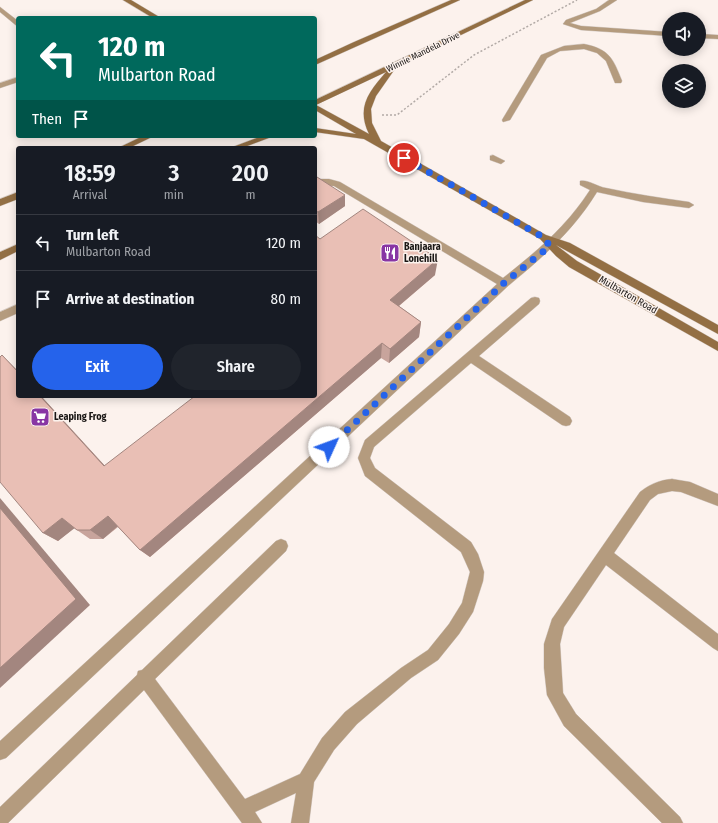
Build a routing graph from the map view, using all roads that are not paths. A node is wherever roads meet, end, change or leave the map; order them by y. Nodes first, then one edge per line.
1 (126, 0) edge
2 (457, 0) edge
3 (530, 0) edge
4 (614, 0) edge
5 (0, 9) edge
6 (154, 16) edge
7 (16, 23) edge
8 (662, 34) edge
9 (706, 36) edge
10 (718, 37) edge
11 (356, 43) junction
12 (317, 55) edge
13 (317, 62) edge
14 (396, 64) junction
15 (16, 80) edge
16 (618, 81) dead end
17 (0, 86) edge
18 (317, 103) edge
19 (317, 108) edge
20 (506, 120) dead end
21 (317, 130) edge
22 (142, 138) edge
23 (146, 138) edge
24 (245, 138) edge
25 (264, 138) edge
26 (373, 141) junction
27 (132, 144) junction
28 (127, 146) edge
29 (229, 146) edge
30 (240, 146) edge
31 (317, 182) edge
32 (583, 183) dead end
33 (595, 189) junction
34 (16, 196) edge
35 (0, 203) edge
36 (689, 205) dead end
37 (549, 241) junction
38 (16, 248) edge
39 (0, 256) edge
40 (504, 283) junction
41 (535, 301) dead end
42 (16, 309) edge
43 (0, 317) edge
44 (718, 330) edge
45 (718, 347) edge
46 (472, 356) junction
47 (566, 422) dead end
48 (718, 500) edge
49 (282, 546) dead end
50 (605, 555) junction
51 (718, 643) edge
52 (144, 677) junction
53 (0, 752) edge
54 (306, 780) junction
55 (242, 809) junction
56 (0, 819) edge
57 (253, 823) edge
58 (300, 823) edge
59 (674, 823) edge

1 - 6 main road
2 - 11 main road
3 - 14 main road, Winnie Mandela Drive
4 - 8 street
5 - 7 street
9 - 10 street
11 - 12 main road
11 - 13 main road
14 - 18 main road, Winnie Mandela Drive
14 - 26 main road
15 - 17 street
16 - 20 street
19 - 26 main road, Mulbarton Road
21 - 26 main road
22 - 27 main road
23 - 27 main road
24 - 29 main road
25 - 30 main road
26 - 37 main road, Mulbarton Road
27 - 28 main road
31 - 40 street
32 - 33 street
33 - 36 street
33 - 37 street
34 - 35 main road
37 - 40 street
37 - 44 main road, Mulbarton Road
37 - 45 main road, Mulbarton Road
38 - 39 main road
40 - 53 street
41 - 46 street
42 - 43 street
46 - 47 street
46 - 54 street
48 - 50 street
49 - 52 street
50 - 51 street
50 - 59 street
52 - 55 street
52 - 56 street
54 - 55 street
54 - 58 street
55 - 57 street

